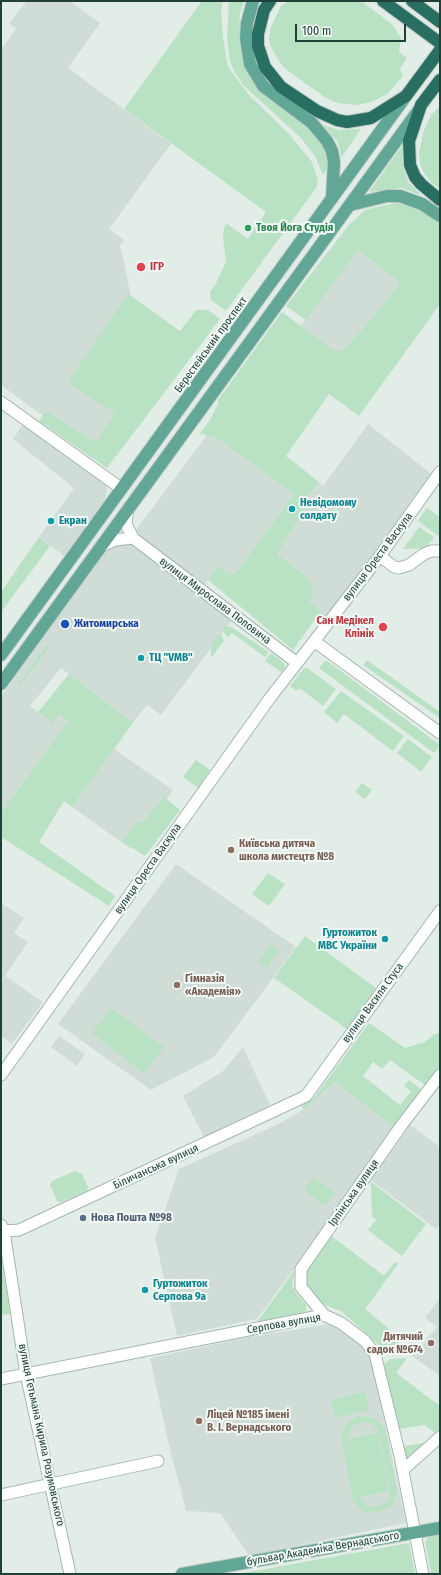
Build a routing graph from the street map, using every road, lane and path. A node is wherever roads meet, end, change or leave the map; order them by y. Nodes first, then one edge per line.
1 (253, 1) edge
2 (270, 1) edge
3 (383, 1) edge
4 (412, 1) edge
5 (440, 22) edge
6 (440, 43) edge
7 (440, 50) edge
8 (440, 80) edge
9 (406, 96) junction
10 (422, 106) junction
11 (332, 200) junction
12 (440, 200) edge
13 (350, 205) junction
14 (440, 216) edge
15 (1, 402) edge
16 (440, 472) edge
17 (122, 489) junction
18 (128, 508) junction
19 (133, 538) junction
20 (100, 547) junction
21 (440, 551) edge
22 (380, 556) junction
23 (314, 641) junction
24 (1, 655) edge
25 (296, 663) junction
26 (1, 684) edge
27 (440, 733) edge
28 (440, 911) edge
29 (440, 1074) edge
30 (1, 1075) edge
31 (306, 1096) joint
32 (3, 1228) edge
33 (324, 1315) junction
34 (26, 1374) junction
35 (1, 1379) edge
36 (440, 1437) edge
37 (158, 1461) dead end
38 (403, 1470) junction
39 (51, 1484) junction
40 (1, 1494) edge
41 (440, 1528) edge
42 (415, 1532) junction
43 (70, 1574) edge
44 (182, 1574) edge
45 (423, 1574) edge

1 - 11 main road
2 - 9 highway
3 - 6 highway
4 - 5 highway
7 - 9 highway, Берестейський проспект
8 - 10 highway
9 - 11 main road, Берестейський проспект
10 - 12 highway
10 - 13 main road
11 - 17 main road, Берестейський проспект
13 - 14 main road
13 - 18 main road
15 - 17 street
16 - 22 street, вулиця Ореста Васкула
17 - 24 main road, Берестейський проспект
18 - 19 street
18 - 20 main road
19 - 20 street
19 - 25 street, вулиця Мирослава Поповича
20 - 26 main road
21 - 22 street
22 - 23 street, вулиця Ореста Васкула
23 - 25 street, вулиця Ореста Васкула
23 - 27 street
25 - 30 street, вулиця Ореста Васкула
28 - 31 street, вулиця Василя Стуса
29 - 33 street, Ірпінська вулиця
31 - 32 street, Біличанська вулиця
32 - 34 street, вулиця Гетьмана Кирила Розумовського
33 - 34 street, Серпова вулиця
33 - 38 street, Серпова вулиця
34 - 35 street, Серпова вулиця
34 - 39 street, вулиця Гетьмана Кирила Розумовського
36 - 38 street
37 - 39 street
38 - 42 street, Серпова вулиця
39 - 40 street
39 - 43 street, вулиця Гетьмана Кирила Розумовського
41 - 42 main road, бульвар Академіка Вернадського
42 - 44 main road, бульвар Академіка Вернадського
42 - 45 street, Серпова вулиця

